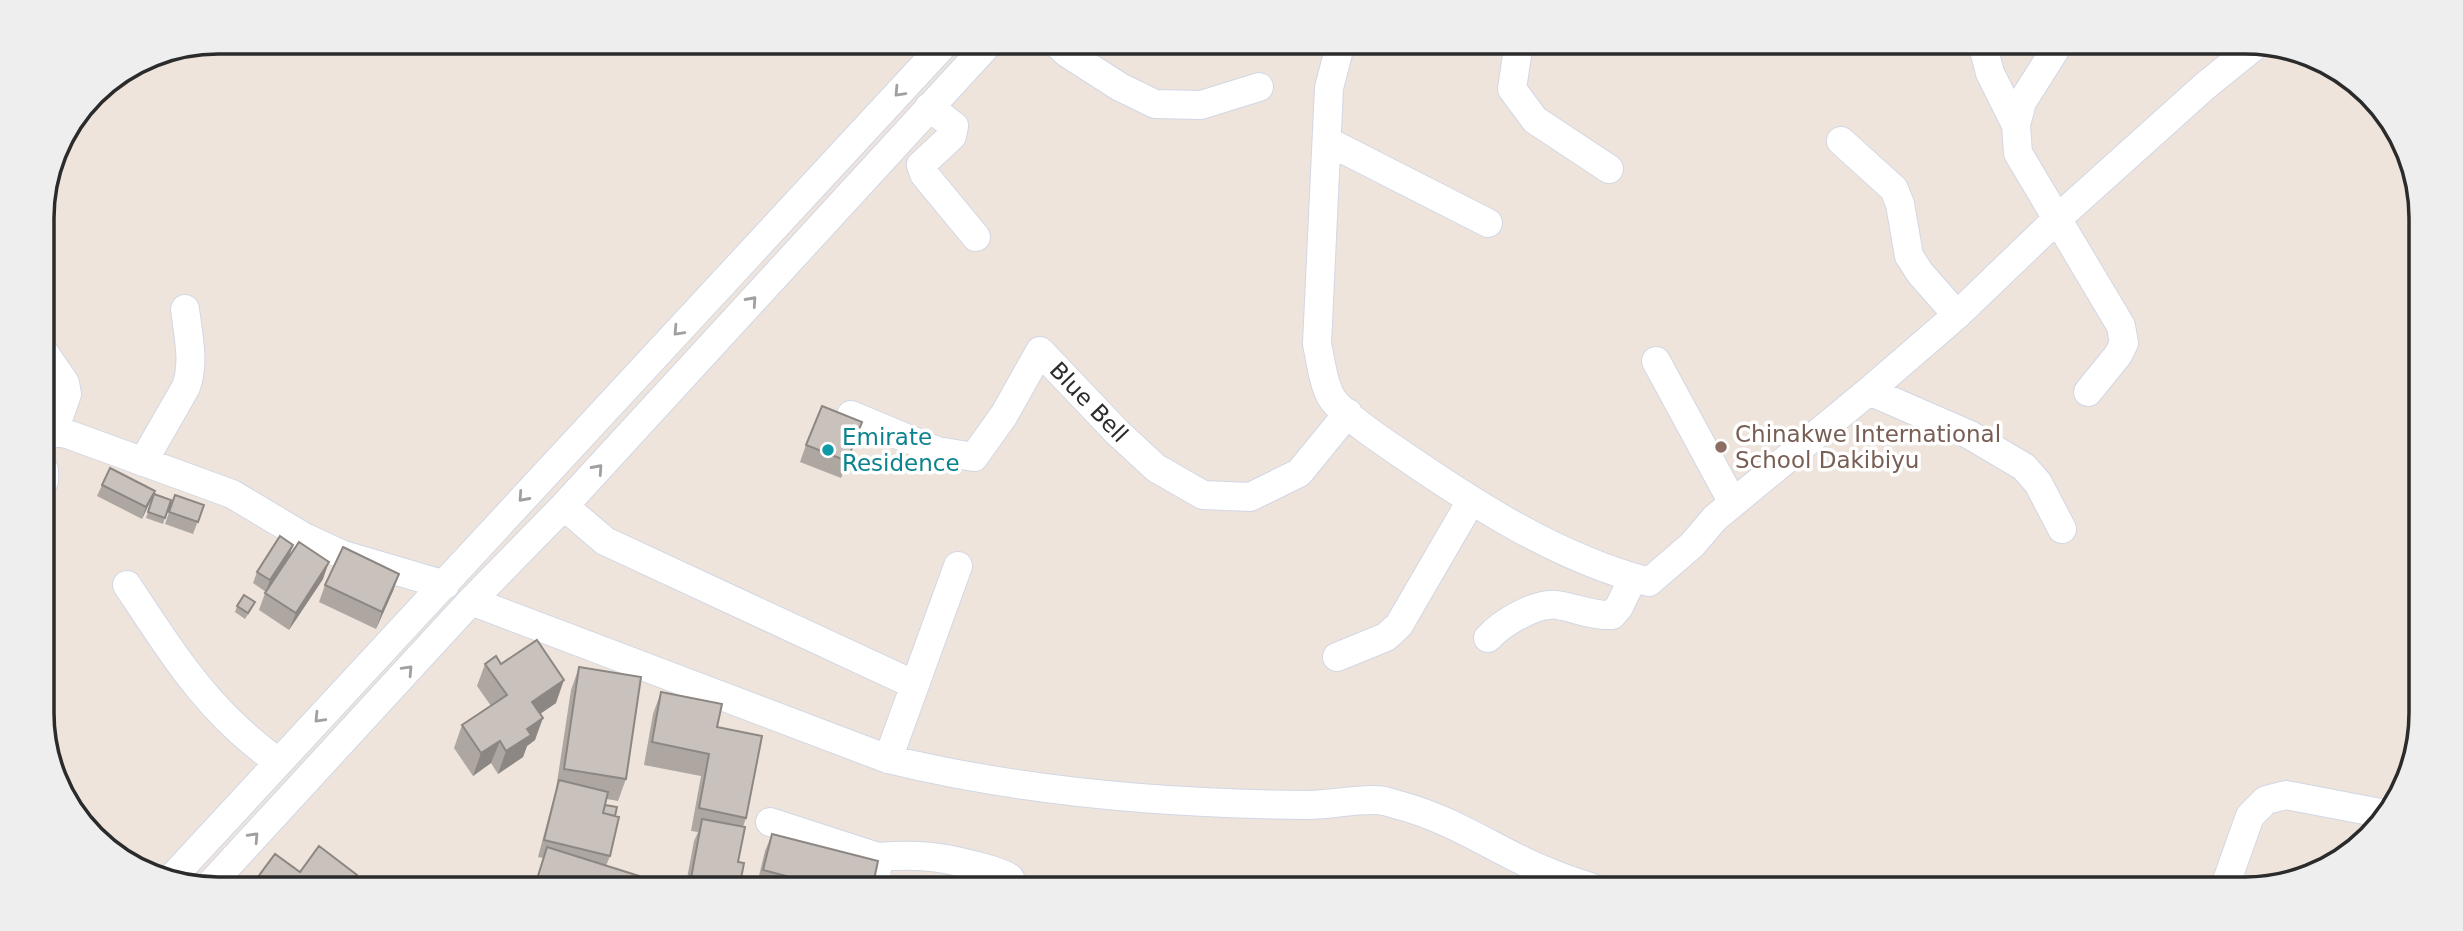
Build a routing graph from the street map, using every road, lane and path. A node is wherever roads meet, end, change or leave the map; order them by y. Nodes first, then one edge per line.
1 (935, 54) edge
2 (979, 54) edge
3 (1069, 54) edge
4 (1337, 54) edge
5 (1517, 54) edge
6 (1985, 54) edge
7 (2053, 54) edge
8 (2245, 54) edge
9 (1259, 87) dead end
10 (929, 107) junction
11 (2016, 125) junction
12 (1327, 141) junction
13 (1840, 141) dead end
14 (1609, 169) dead end
15 (2057, 219) junction
16 (1488, 223) dead end
17 (976, 237) dead end
18 (185, 309) dead end
19 (1957, 315) junction
20 (1656, 361) dead end
21 (55, 368) edge
22 (1869, 391) junction
23 (2088, 392) dead end
24 (1348, 413) junction
25 (851, 415) edge
26 (55, 422) edge
27 (55, 435) edge
28 (143, 462) junction
29 (1471, 501) junction
30 (1733, 503) junction
31 (564, 506) junction
32 (2062, 529) dead end
33 (958, 566) dead end
34 (1633, 578) junction
35 (127, 585) dead end
36 (445, 586) junction
37 (471, 601) junction
38 (1488, 638) dead end
39 (1337, 657) dead end
40 (915, 685) junction
41 (888, 759) junction
42 (278, 762) junction
43 (2375, 812) edge
44 (770, 822) dead end
45 (878, 858) junction
46 (178, 871) edge
47 (1560, 876) edge
48 (2229, 876) edge
49 (217, 877) edge
50 (876, 877) edge
51 (1008, 877) edge

1 -> 36 street
2 - 10 street
3 - 9 street
4 - 12 street
5 - 14 street
6 - 11 street
7 - 11 street
8 - 15 street
10 - 17 street
31 -> 10 street
11 - 15 street
12 - 16 street
12 - 24 street
13 - 19 street
15 - 19 street
15 - 23 street
18 - 28 street
19 - 22 street
20 - 30 street
21 - 26 street
22 - 30 street
22 - 32 street
24 - 25 street, Blue Bell
24 - 29 street
27 - 28 street
28 - 36 street
29 - 34 street
29 - 39 street
30 - 34 street
31 - 37 street
31 - 40 street
33 - 40 street
34 - 38 street
35 - 42 street
36 -> 42 street
37 - 41 street
49 -> 37 street
40 - 41 street
41 - 47 street
42 - 46 street
43 - 48 street
44 - 45 street
45 - 50 street
45 - 51 street

